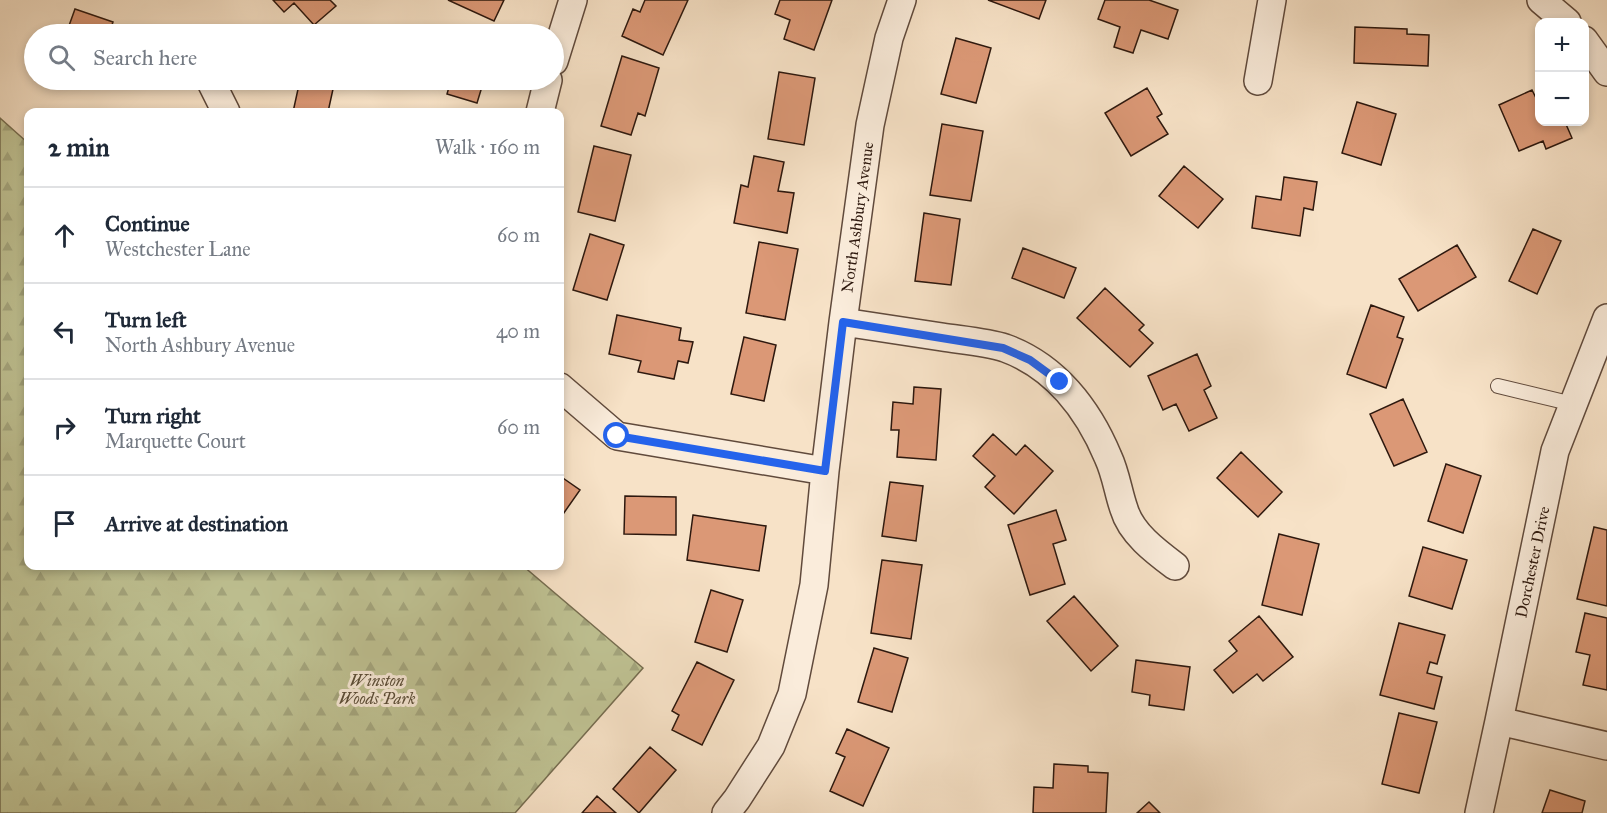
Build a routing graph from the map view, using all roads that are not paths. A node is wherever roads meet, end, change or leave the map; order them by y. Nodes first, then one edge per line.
1 (573, 0) edge
2 (902, 0) edge
3 (1272, 0) edge
4 (1541, 0) edge
5 (1562, 18) edge
6 (564, 29) edge
7 (1589, 47) edge
8 (1607, 72) edge
9 (1258, 81) dead end
10 (215, 90) edge
11 (546, 90) edge
12 (224, 108) edge
13 (541, 108) edge
14 (1607, 318) edge
15 (843, 322) junction
16 (1498, 386) dead end
17 (564, 390) edge
18 (1573, 404) junction
19 (825, 471) junction
20 (1175, 566) dead end
21 (1500, 721) junction
22 (1607, 746) edge
23 (726, 813) edge
24 (1479, 813) edge

1 - 6 street
2 - 15 street, North Ashbury Avenue
3 - 9 street
4 - 5 street
7 - 8 street
10 - 12 street
11 - 13 street
14 - 18 street, Dorchester Drive
15 - 19 street, North Ashbury Avenue
15 - 20 street
16 - 18 lane
17 - 19 street
18 - 21 street, Dorchester Drive
19 - 23 street, North Ashbury Avenue
21 - 22 street
21 - 24 street, Dorchester Drive

